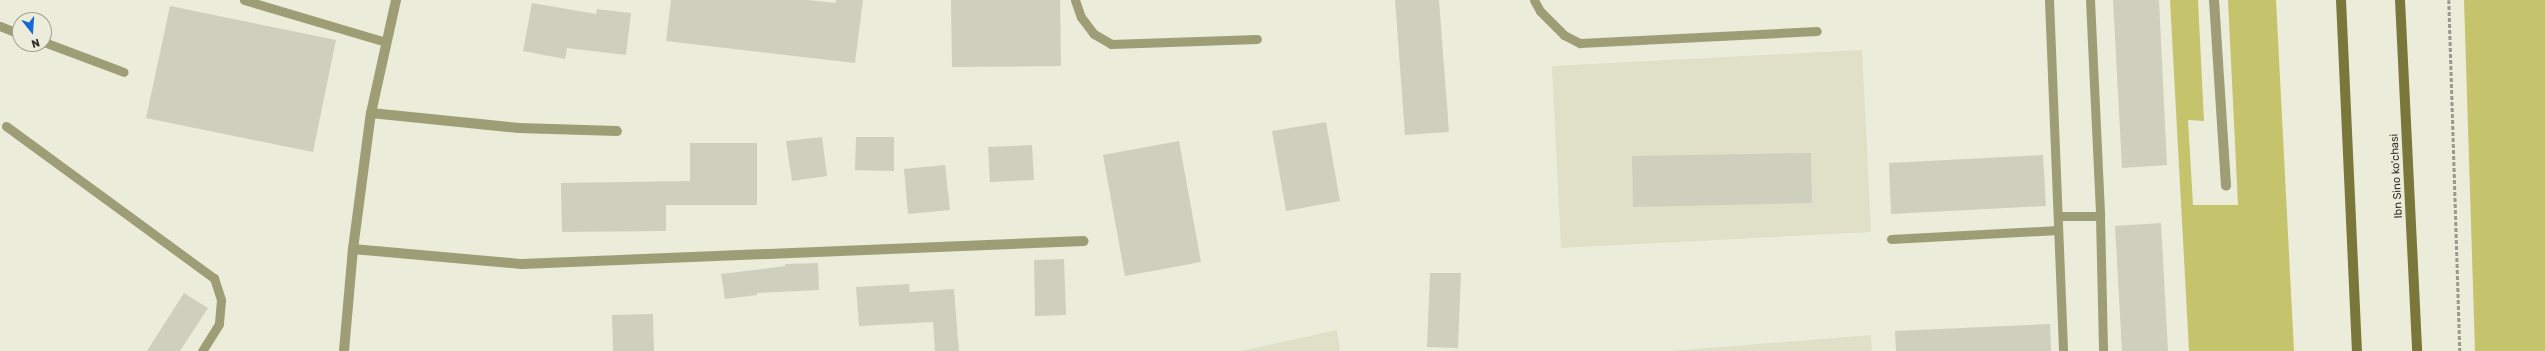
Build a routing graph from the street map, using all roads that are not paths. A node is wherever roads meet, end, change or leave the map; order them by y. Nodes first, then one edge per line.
1 (244, 0) edge
2 (396, 0) edge
3 (1075, 0) edge
4 (1534, 0) edge
5 (2049, 0) edge
6 (2090, 0) edge
7 (2214, 0) edge
8 (2341, 0) edge
9 (2400, 0) edge
10 (0, 26) edge
11 (12, 31) edge
12 (1817, 31) dead end
13 (1257, 39) dead end
14 (386, 42) junction
15 (52, 45) edge
16 (124, 72) dead end
17 (371, 113) junction
18 (6, 126) dead end
19 (617, 131) dead end
20 (2226, 186) dead end
21 (2058, 216) junction
22 (2100, 216) junction
23 (2058, 230) junction
24 (1891, 240) dead end
25 (1084, 241) dead end
26 (353, 249) junction
27 (202, 351) edge
28 (344, 351) edge
29 (2063, 351) edge
30 (2103, 351) edge
31 (2357, 351) edge
32 (2417, 351) edge

1 - 14 lane
2 - 14 street
3 - 13 lane
4 - 12 lane
5 - 21 lane
6 - 22 lane
7 - 20 street
8 - 31 main road
9 - 32 main road, Ibn Sino ko'chasi
10 - 11 lane
14 - 17 street
15 - 16 lane
17 - 19 street
17 - 26 street
18 - 27 lane
21 - 22 lane
21 - 23 lane
22 - 30 lane
23 - 24 lane
23 - 29 lane
25 - 26 street
26 - 28 street

